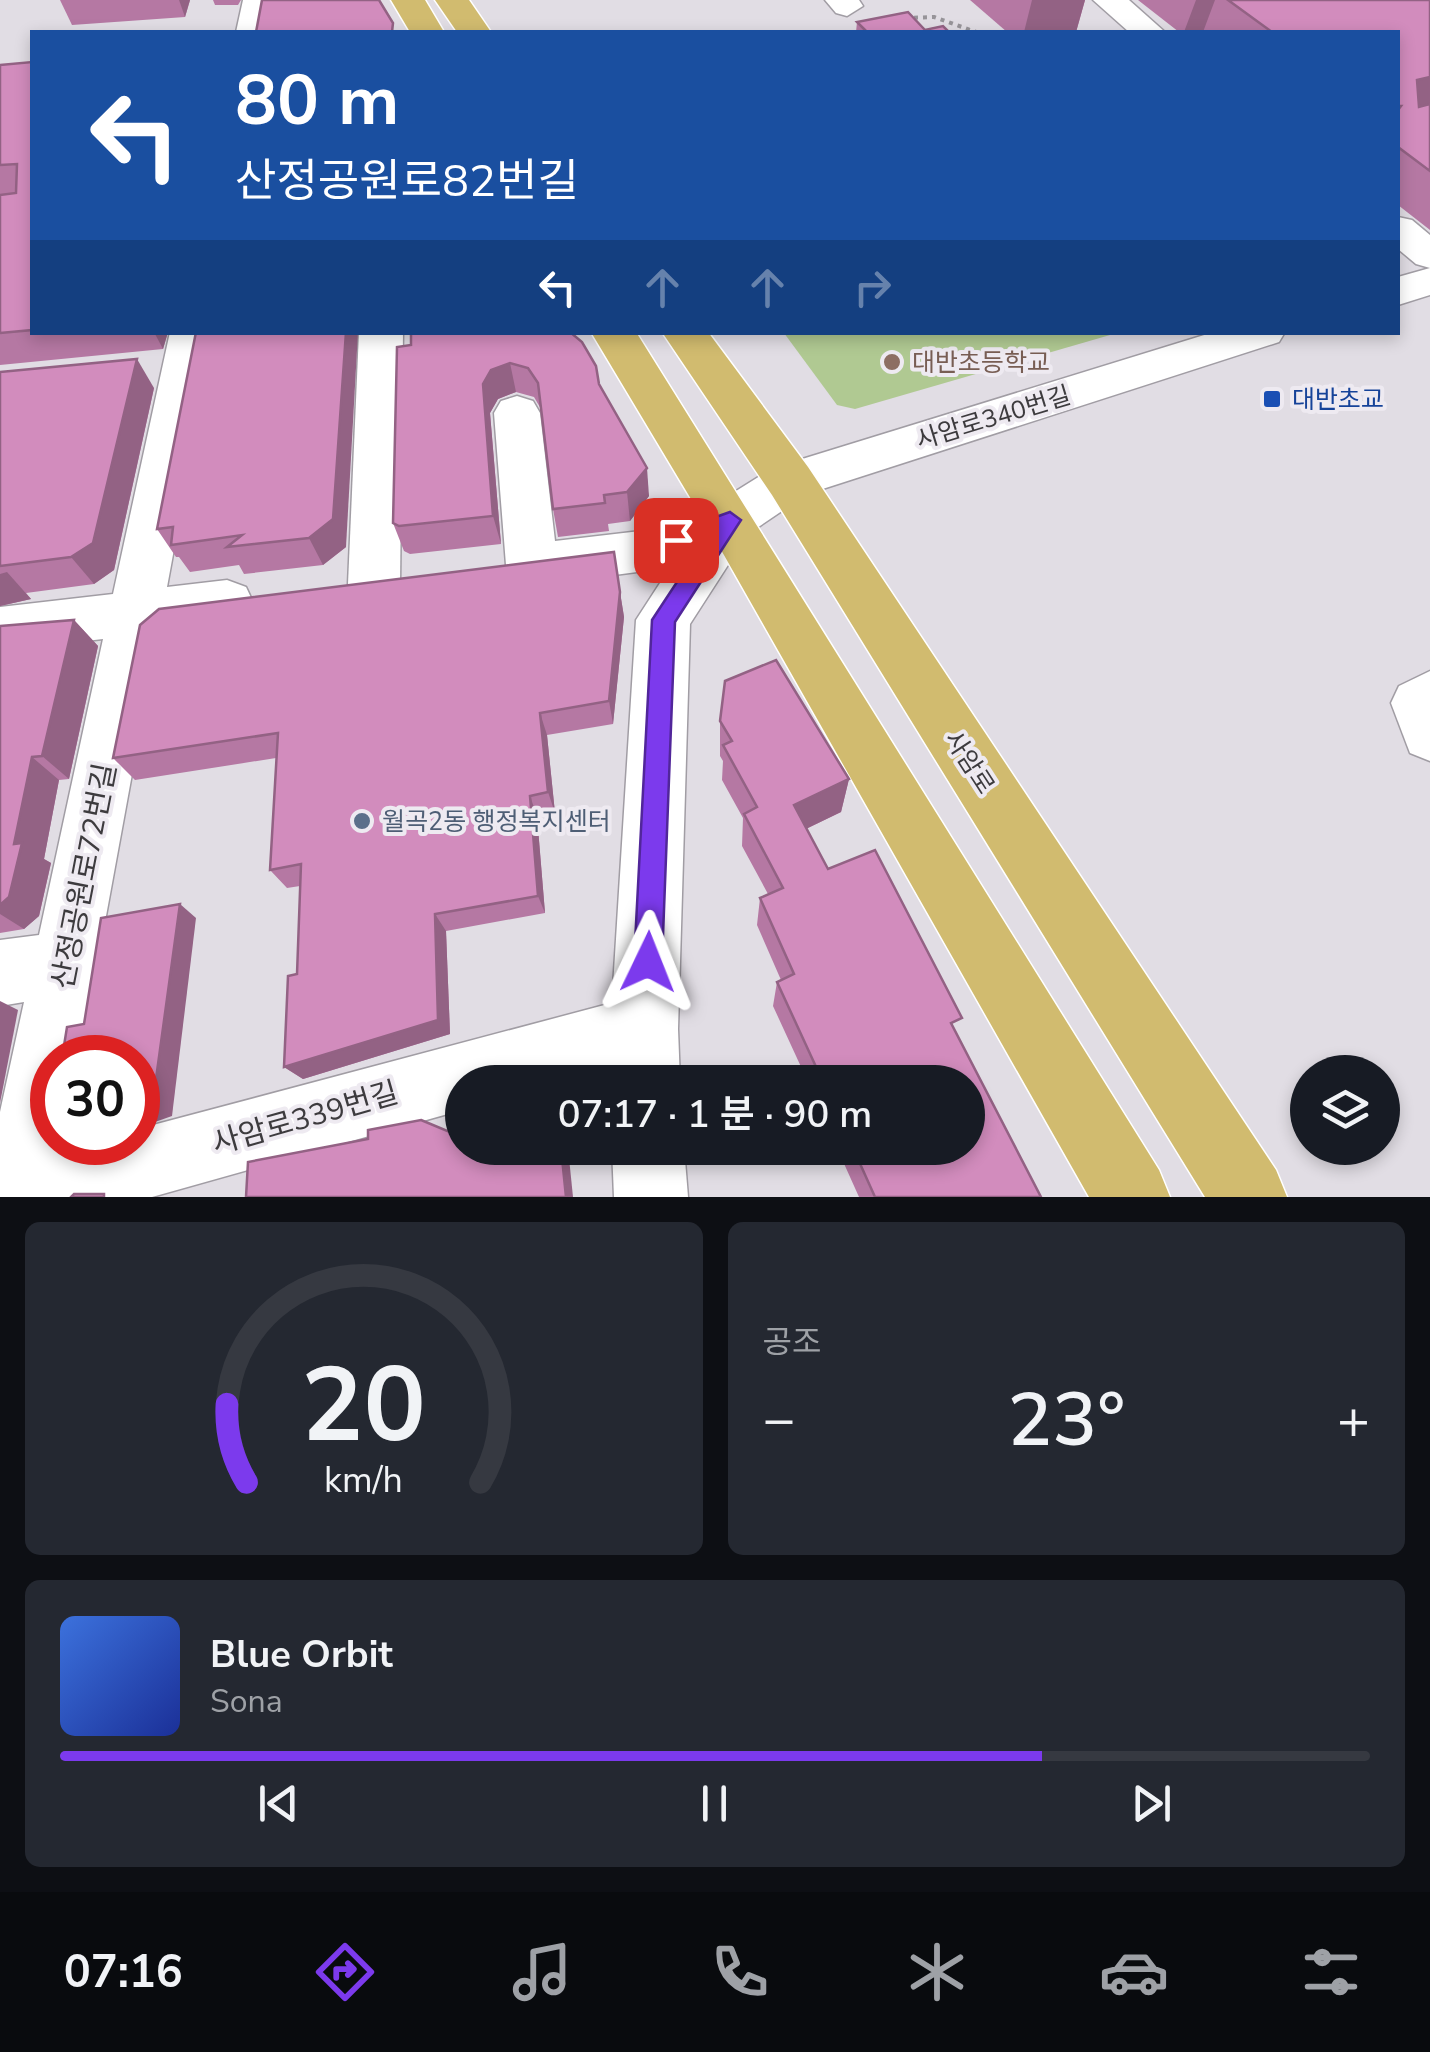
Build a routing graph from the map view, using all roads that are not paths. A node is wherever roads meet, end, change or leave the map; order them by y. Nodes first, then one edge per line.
1 (259, 0) edge
2 (408, 0) edge
3 (452, 0) edge
4 (1109, 0) edge
5 (252, 30) edge
6 (427, 30) edge
7 (473, 30) edge
8 (1147, 30) edge
9 (1400, 232) edge
10 (1430, 255) edge
11 (1430, 281) edge
12 (1400, 290) edge
13 (381, 335) edge
14 (615, 335) edge
15 (686, 335) edge
16 (1254, 335) edge
17 (175, 356) edge
18 (517, 412) dead end
19 (790, 481) junction
20 (730, 520) junction
21 (136, 613) junction
22 (0, 629) edge
23 (1430, 695) edge
24 (1430, 736) edge
25 (66, 964) junction
26 (0, 973) edge
27 (645, 1056) edge
28 (649, 1165) edge
29 (18, 1197) edge
30 (26, 1197) edge
31 (651, 1197) edge
32 (1132, 1197) edge
33 (1249, 1197) edge

1 - 5 street
2 - 6 main road
3 - 7 main road
4 - 8 street
9 - 10 street
11 - 12 street
13 - 21 street
14 - 20 main road
15 - 19 main road, 사암로
16 - 19 street, 사암로340번길
17 - 21 street, 산정공원로72번길
18 - 20 street
19 - 20 street, 사암로340번길
19 - 33 main road, 사암로
20 - 27 street, 사암로339번길
20 - 32 main road
21 - 22 street
21 - 25 street, 산정공원로72번길
23 - 24 street
25 - 26 street
25 - 29 street, 산정공원로72번길
27 - 30 street, 사암로339번길
28 - 31 street

